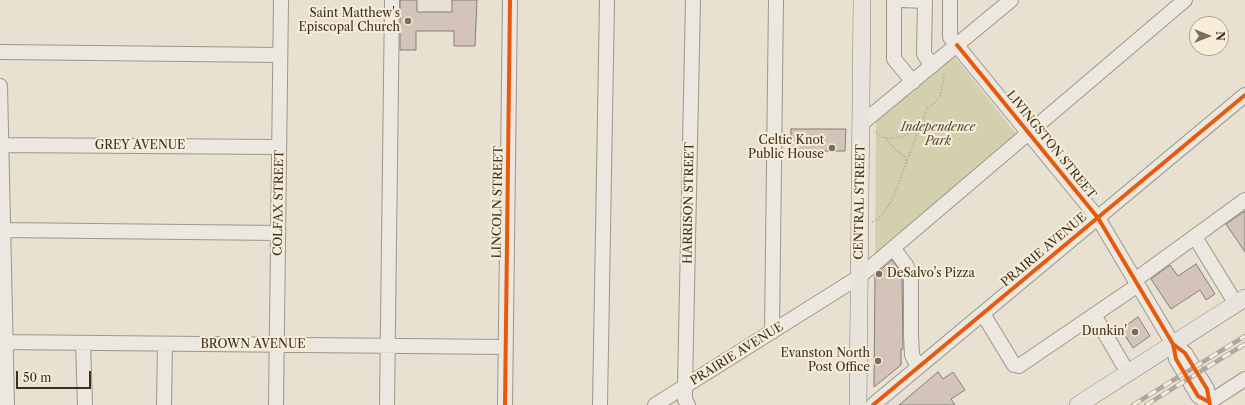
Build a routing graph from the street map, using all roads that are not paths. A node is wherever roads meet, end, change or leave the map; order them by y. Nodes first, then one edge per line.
1 (281, 0) edge
2 (392, 0) edge
3 (510, 0) edge
4 (607, 0) edge
5 (693, 0) edge
6 (776, 0) edge
7 (862, 0) edge
8 (894, 0) edge
9 (902, 0) edge
10 (950, 0) edge
11 (1011, 0) edge
12 (1185, 0) edge
13 (957, 45) junction
14 (0, 52) edge
15 (280, 55) junction
16 (932, 66) junction
17 (913, 82) junction
18 (0, 86) edge
19 (1245, 95) edge
20 (867, 128) junction
21 (1028, 133) junction
22 (279, 147) junction
23 (1, 149) edge
24 (1245, 200) edge
25 (1098, 218) junction
26 (4, 230) junction
27 (278, 233) junction
28 (1195, 237) junction
29 (893, 248) junction
30 (859, 277) junction
31 (1137, 283) junction
32 (1241, 301) edge
33 (983, 314) junction
34 (1094, 315) junction
35 (772, 332) junction
36 (3, 343) edge
37 (83, 343) junction
38 (165, 344) junction
39 (1173, 344) junction
40 (277, 345) junction
41 (388, 346) junction
42 (506, 347) junction
43 (918, 367) junction
44 (1128, 373) junction
45 (1245, 379) edge
46 (685, 386) junction
47 (1208, 404) edge
48 (8, 405) edge
49 (84, 405) edge
50 (164, 405) edge
51 (276, 405) edge
52 (387, 405) edge
53 (505, 405) edge
54 (600, 405) edge
55 (655, 405) edge
56 (688, 405) edge
57 (858, 405) edge
58 (873, 405) edge
59 (1078, 405) edge

1 - 15 street, COLFAX STREET
2 - 41 street
3 - 42 street, LINCOLN STREET
4 - 54 street
5 - 46 street, HARRISON STREET
6 - 35 street
7 - 20 main road, CENTRAL STREET
8 - 17 street
9 - 16 street
10 - 13 street, LIVINGSTON STREET
11 - 13 street
12 - 21 street, PRAIRIE AVENUE
13 - 16 street
13 - 21 street, LIVINGSTON STREET
14 - 15 street
15 - 22 street, COLFAX STREET
16 - 17 street
17 - 20 street
18 - 23 street
19 - 25 street, PRAIRIE AVENUE
20 - 30 main road, CENTRAL STREET
21 - 25 street, LIVINGSTON STREET
21 - 29 street, PRAIRIE AVENUE
22 - 23 street, GREY AVENUE
22 - 27 street, COLFAX STREET
23 - 26 street
24 - 28 street
25 - 31 street, LIVINGSTON STREET
25 - 33 street, PRAIRIE AVENUE
26 - 27 street
26 - 36 street
27 - 40 street, COLFAX STREET
28 - 31 street
28 - 32 street
29 - 30 street, PRAIRIE AVENUE
29 - 43 street
30 - 35 street, PRAIRIE AVENUE
30 - 57 main road, CENTRAL STREET
31 - 34 street
31 - 39 street, LIVINGSTON STREET
32 - 39 main road
33 - 34 street
33 - 43 street, PRAIRIE AVENUE
34 - 44 street
35 - 46 street, PRAIRIE AVENUE
36 - 37 street, BROWN AVENUE
36 - 48 street
37 - 38 street, BROWN AVENUE
37 - 49 street
38 - 40 street, BROWN AVENUE
38 - 50 street
39 - 44 main road
39 - 47 street, LIVINGSTON STREET
40 - 41 street, BROWN AVENUE
40 - 51 street, COLFAX STREET
41 - 42 street, BROWN AVENUE
41 - 52 street
42 - 53 street, LINCOLN STREET
43 - 58 street, PRAIRIE AVENUE
44 - 59 main road
45 - 47 street
46 - 55 street, PRAIRIE AVENUE
46 - 56 street, HARRISON STREET

